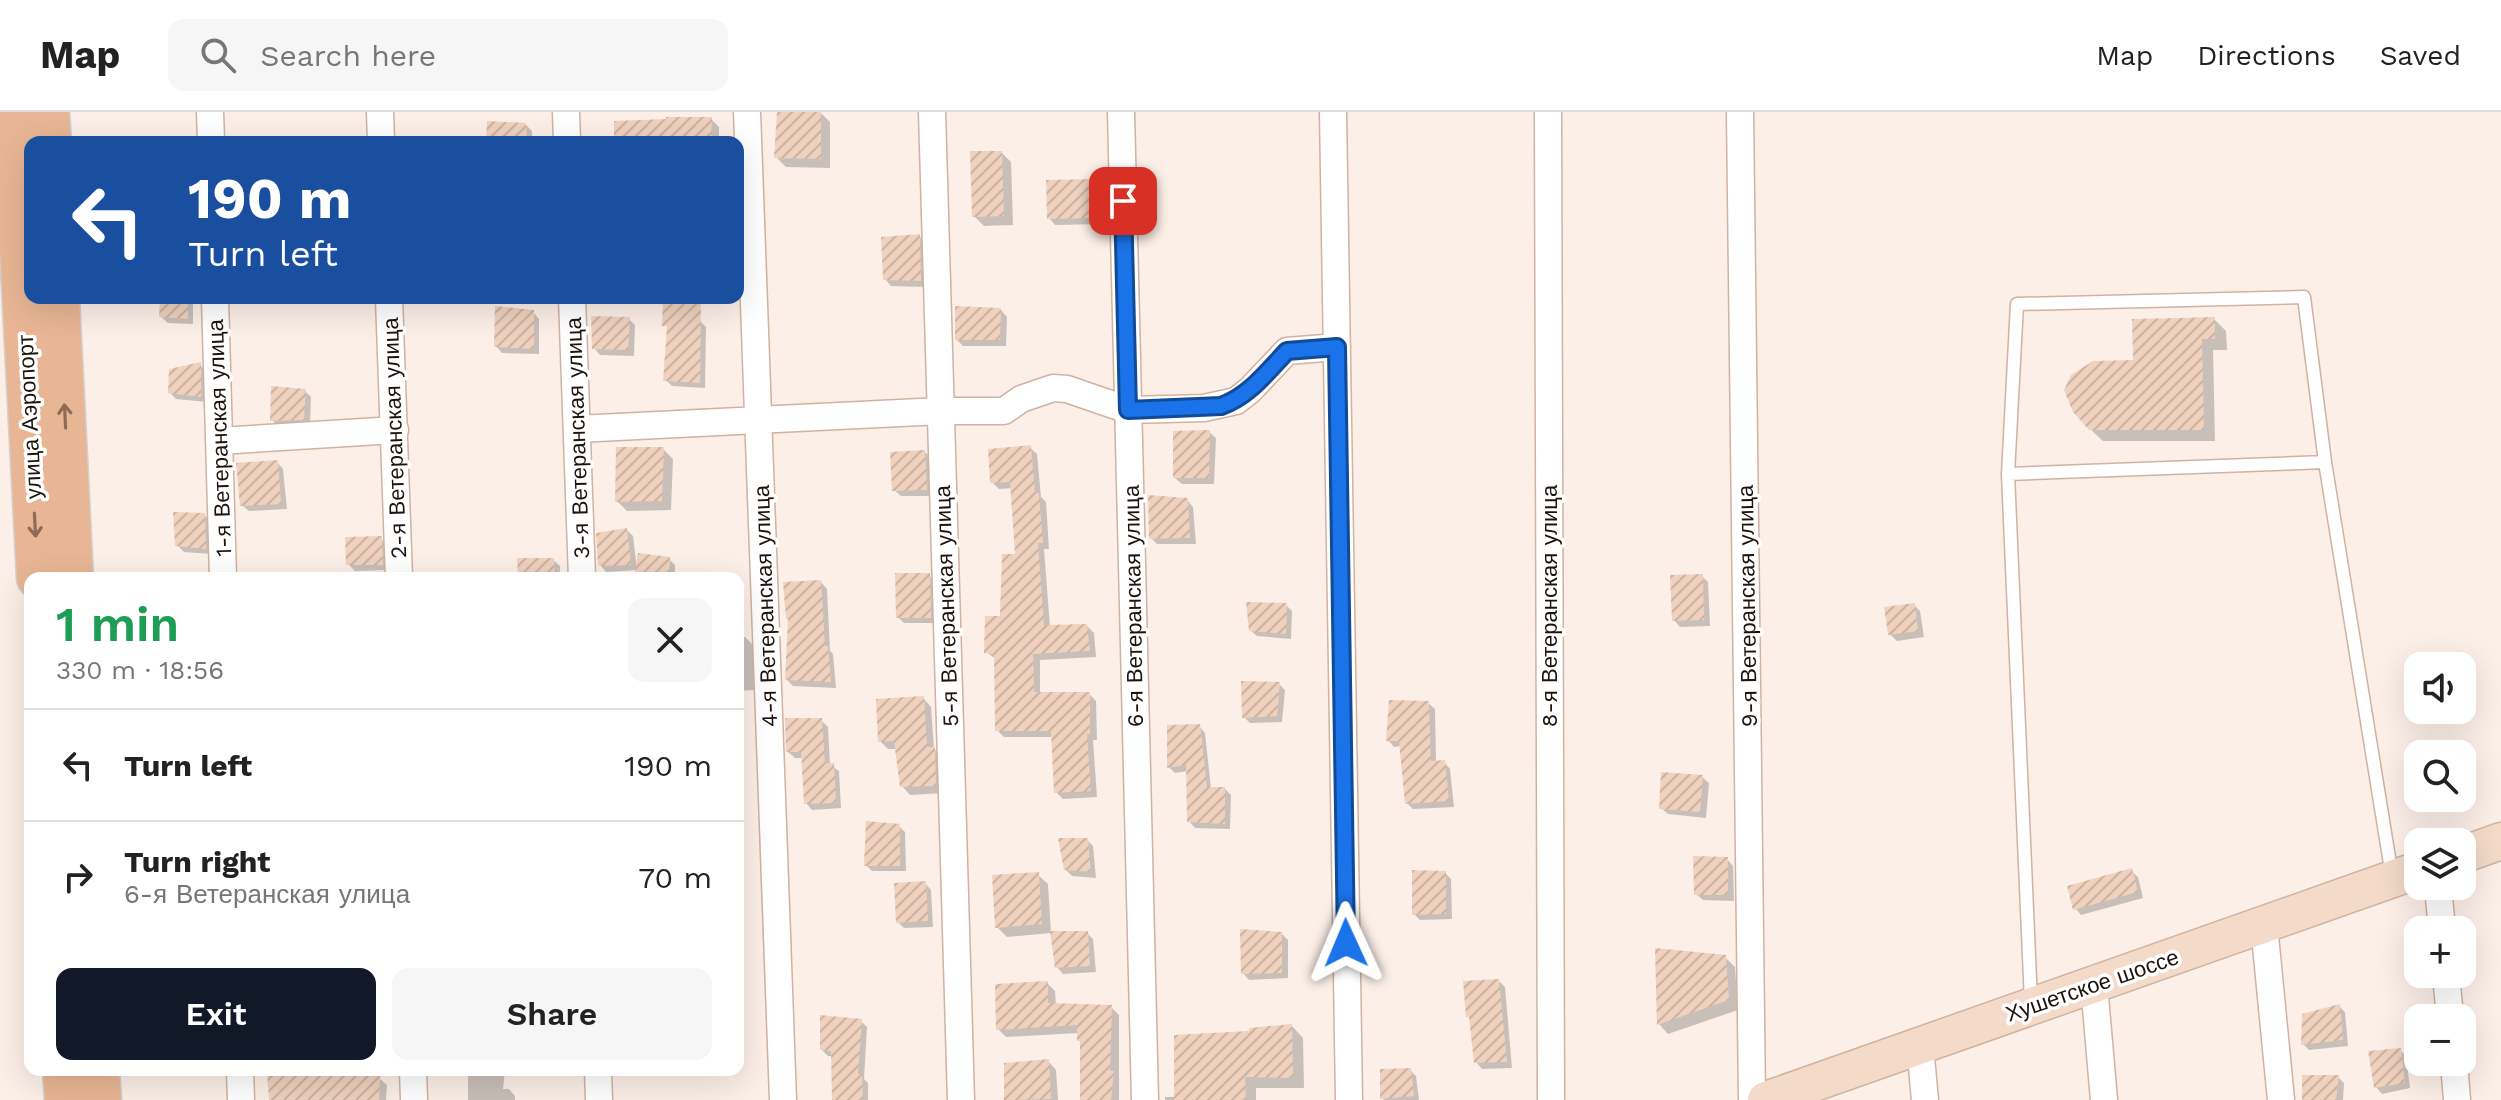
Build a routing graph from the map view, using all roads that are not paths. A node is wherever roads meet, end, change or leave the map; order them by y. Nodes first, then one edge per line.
1 (13, 112) edge
2 (49, 112) edge
3 (210, 112) edge
4 (380, 112) edge
5 (566, 112) edge
6 (747, 112) edge
7 (932, 112) edge
8 (1121, 112) edge
9 (1333, 112) edge
10 (1548, 112) edge
11 (1740, 112) edge
12 (51, 136) edge
13 (211, 136) edge
14 (381, 136) edge
15 (567, 136) edge
16 (59, 304) edge
17 (215, 304) edge
18 (389, 304) edge
19 (572, 304) edge
20 (1337, 347) junction
21 (1128, 410) junction
22 (941, 411) junction
23 (758, 419) junction
24 (577, 429) junction
25 (395, 430) junction
26 (219, 441) junction
27 (2325, 462) junction
28 (2008, 474) junction
29 (37, 572) edge
30 (73, 572) edge
31 (223, 572) edge
32 (399, 572) edge
33 (582, 572) edge
34 (2501, 841) edge
35 (2476, 850) edge
36 (2404, 870) edge
37 (2404, 875) edge
38 (2264, 925) junction
39 (2094, 985) junction
40 (2031, 1006) junction
41 (1920, 1046) junction
42 (63, 1076) edge
43 (99, 1076) edge
44 (240, 1076) edge
45 (413, 1076) edge
46 (598, 1076) edge
47 (2455, 1076) edge
48 (65, 1100) edge
49 (101, 1100) edge
50 (241, 1100) edge
51 (414, 1100) edge
52 (599, 1100) edge
53 (783, 1100) edge
54 (961, 1100) edge
55 (1145, 1100) edge
56 (1349, 1100) edge
57 (1551, 1100) edge
58 (1752, 1100) edge
59 (1766, 1100) edge
60 (1925, 1100) edge
61 (2104, 1100) edge
62 (2281, 1100) edge
63 (2457, 1100) edge

1 -> 29 main road, улица Аэропорт
2 - 12 main road
3 - 13 street
4 - 14 street
5 - 15 street
6 - 23 street, 4-я Ветеранская улица
7 - 22 street, 5-я Ветеранская улица
8 - 21 street, 6-я Ветеранская улица
9 - 20 street
10 - 57 street, 8-я Ветеранская улица
11 - 58 street, 9-я Ветеранская улица
30 -> 16 main road, улица Аэропорт
17 - 26 street, 1-я Ветеранская улица
18 - 25 street, 2-я Ветеранская улица
19 - 24 street, 3-я Ветеранская улица
20 - 21 street
20 - 56 street
21 - 22 street
21 - 55 street, 6-я Ветеранская улица
22 - 23 street
22 - 54 street, 5-я Ветеранская улица
23 - 24 street
23 - 53 street, 4-я Ветеранская улица
24 - 33 street, 3-я Ветеранская улица
25 - 26 street
25 - 32 street, 2-я Ветеранская улица
26 - 31 street, 1-я Ветеранская улица
27 - 28 lane
27 - 28 lane
27 - 36 lane
28 - 40 lane
34 - 35 main road
37 - 38 main road, Хушетское шоссе
38 - 39 main road, Хушетское шоссе
38 - 62 street
39 - 40 main road, Хушетское шоссе
39 - 61 street
40 - 41 main road, Хушетское шоссе
41 - 59 main road, Хушетское шоссе
41 - 60 street
42 - 48 main road
43 - 49 main road
44 - 50 street
45 - 51 street
46 - 52 street
47 - 63 street

